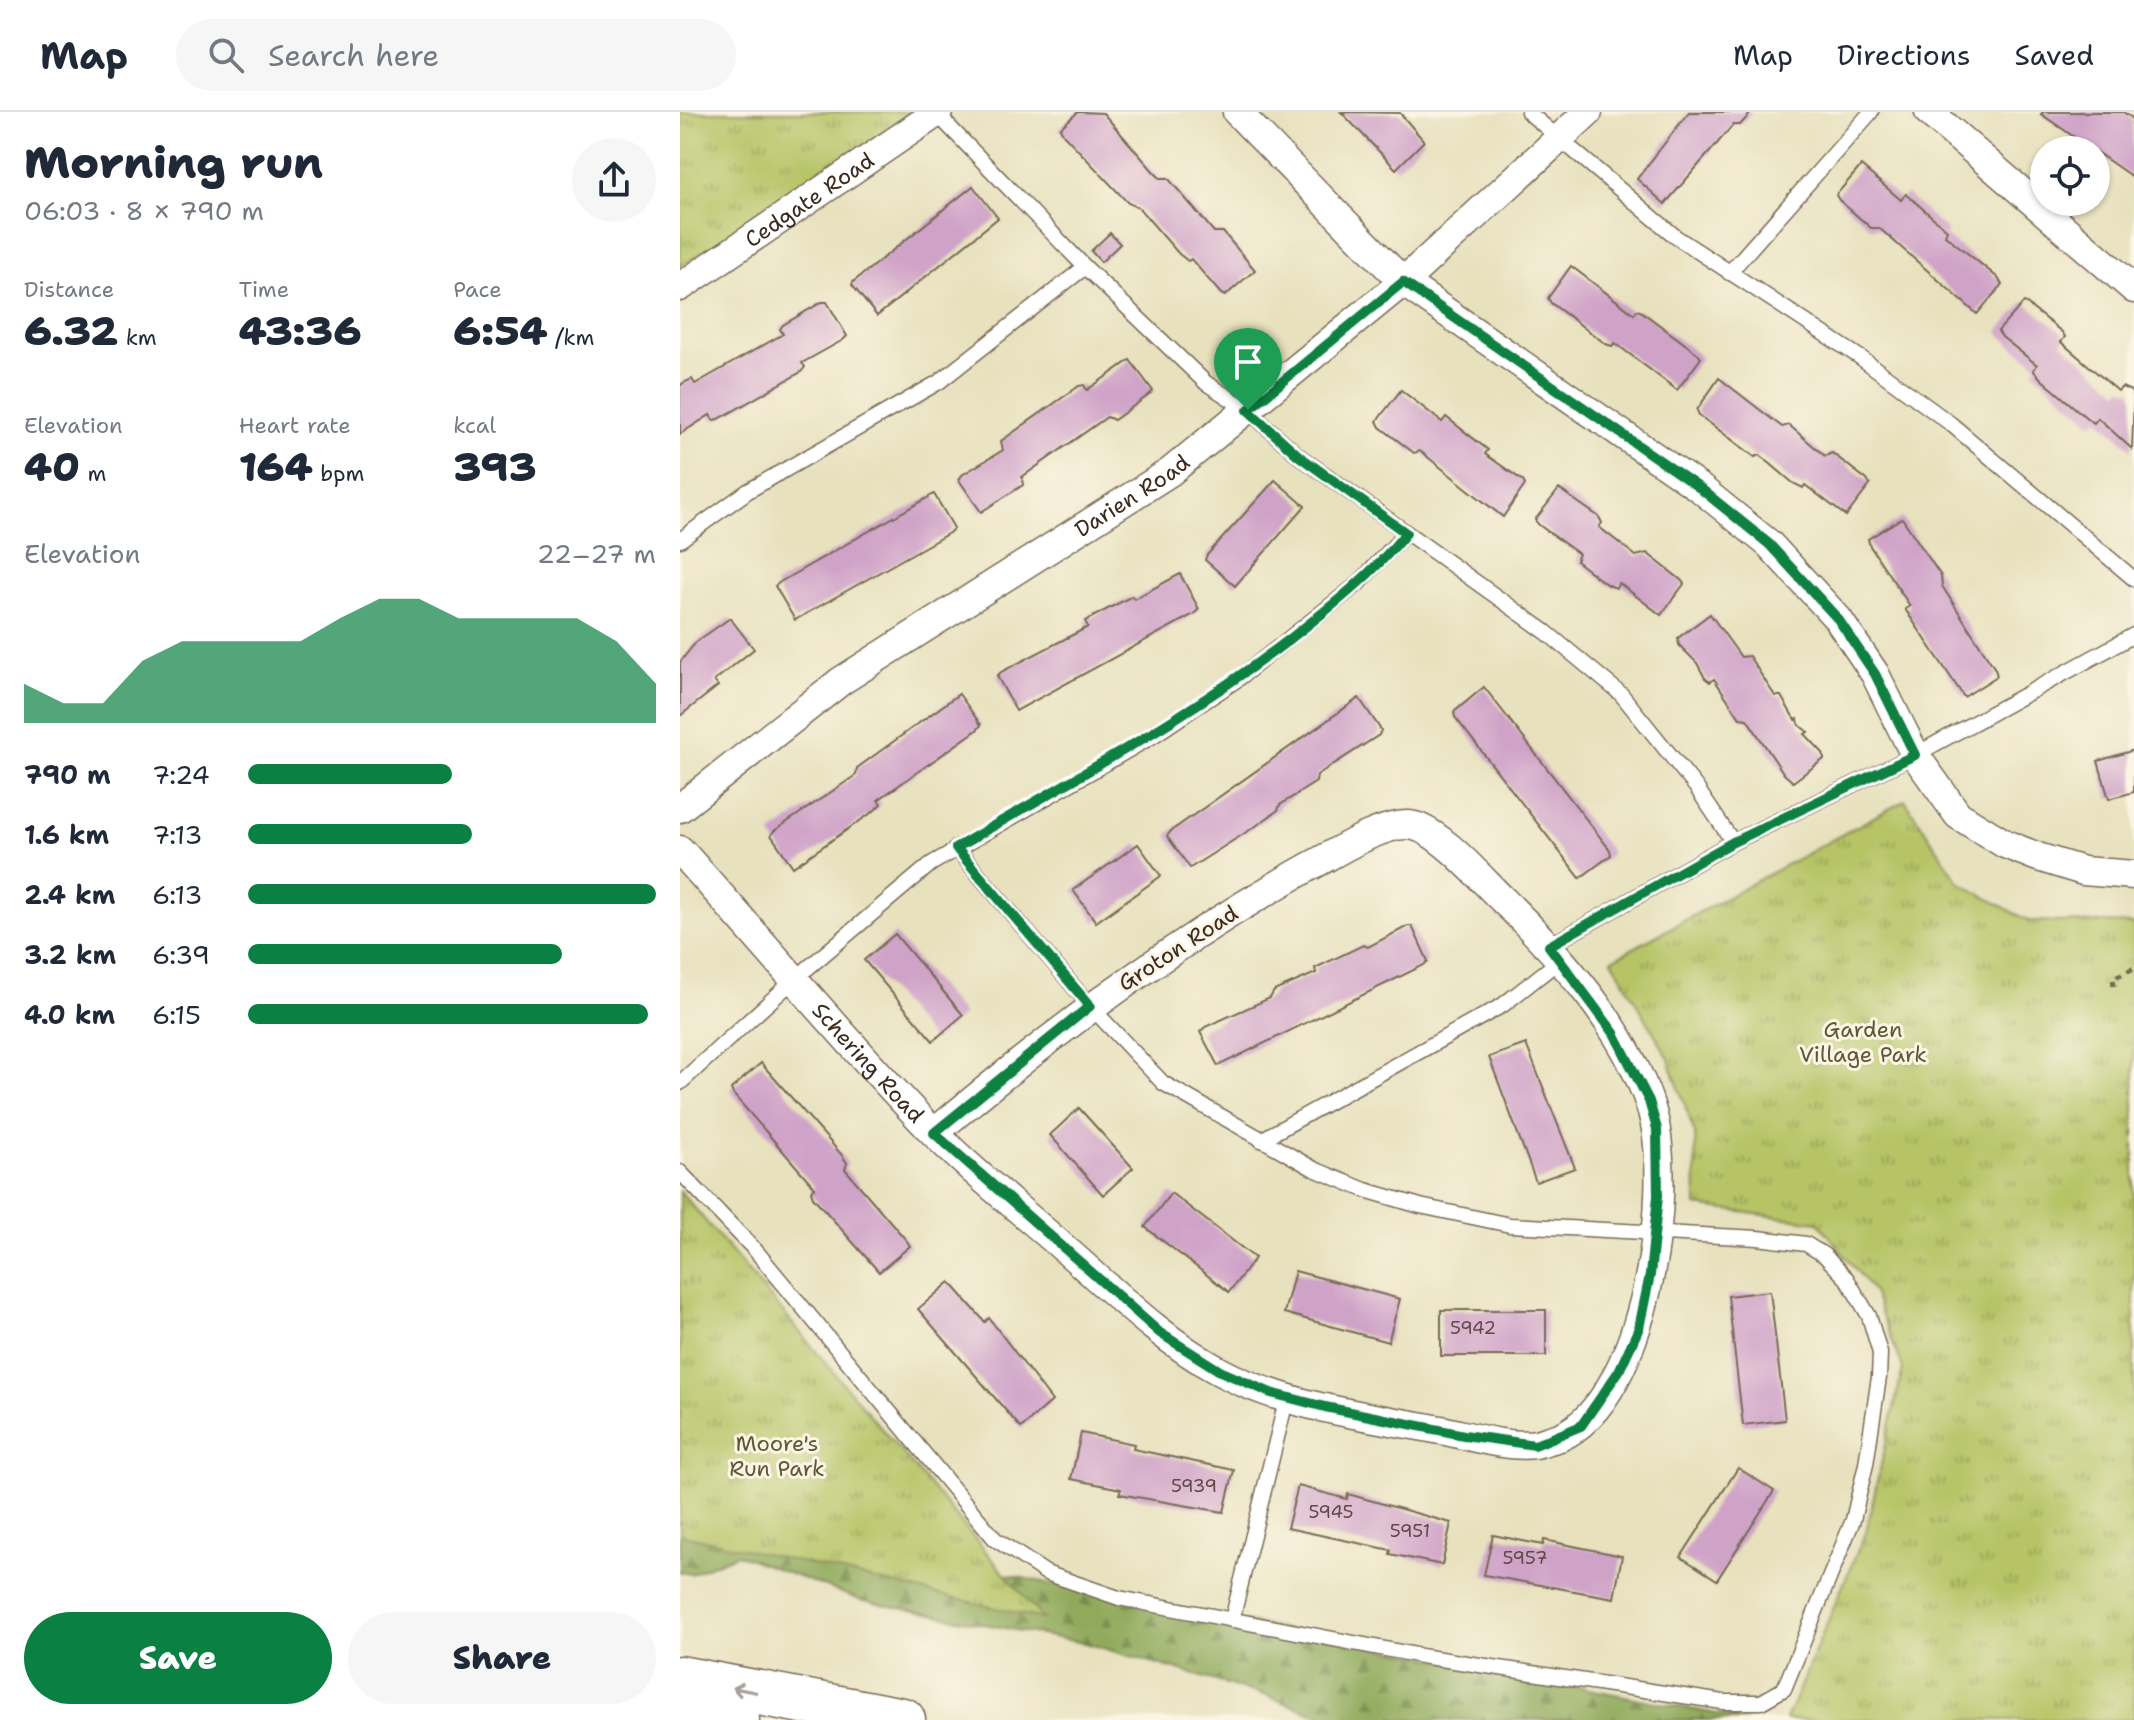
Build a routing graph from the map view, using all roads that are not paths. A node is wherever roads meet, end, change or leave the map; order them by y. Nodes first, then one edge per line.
1 (1237, 112) edge
2 (1528, 112) edge
3 (1588, 112) edge
4 (1871, 112) edge
5 (1929, 112) edge
6 (937, 113) edge
7 (1561, 139) junction
8 (1085, 267) junction
9 (1729, 273) junction
10 (1403, 282) junction
11 (680, 287) edge
12 (2134, 289) edge
13 (1248, 410) junction
14 (1406, 533) junction
15 (680, 540) edge
16 (2134, 579) edge
17 (2134, 635) edge
18 (1915, 755) junction
19 (680, 808) edge
20 (1733, 842) junction
21 (956, 848) junction
22 (680, 850) edge
23 (2134, 875) edge
24 (1555, 953) junction
25 (796, 978) junction
26 (1090, 1006) junction
27 (680, 1083) edge
28 (934, 1133) junction
29 (1261, 1140) junction
30 (680, 1172) edge
31 (1655, 1233) junction
32 (1287, 1397) junction
33 (1232, 1620) junction
34 (680, 1678) edge
35 (680, 1709) edge
36 (737, 1720) edge
37 (903, 1720) edge

1 - 10 street
2 - 7 lane
3 - 7 street, Darien Road
4 - 9 lane
5 - 12 street
6 - 8 lane
6 - 11 street, Cedgate Road
7 - 9 lane
7 - 10 street, Darien Road
8 - 13 lane
8 - 15 lane
9 - 16 lane
10 - 13 street, Darien Road
10 - 18 street
13 - 14 lane
13 - 19 street, Darien Road
14 - 20 lane
14 - 21 lane
17 - 18 lane
18 - 20 lane
18 - 23 street
20 - 24 lane
21 - 25 lane
21 - 26 lane
22 - 25 street, Schering Road
24 - 26 street, Groton Road
24 - 29 lane
24 - 31 street
25 - 27 lane
25 - 28 street, Schering Road
26 - 28 street, Groton Road
26 - 29 lane
28 - 32 street, Schering Road
29 - 31 lane
30 - 33 lane
31 - 32 street, Schering Road
31 - 33 lane
32 - 33 lane
37 -> 34 highway
35 - 36 highway

